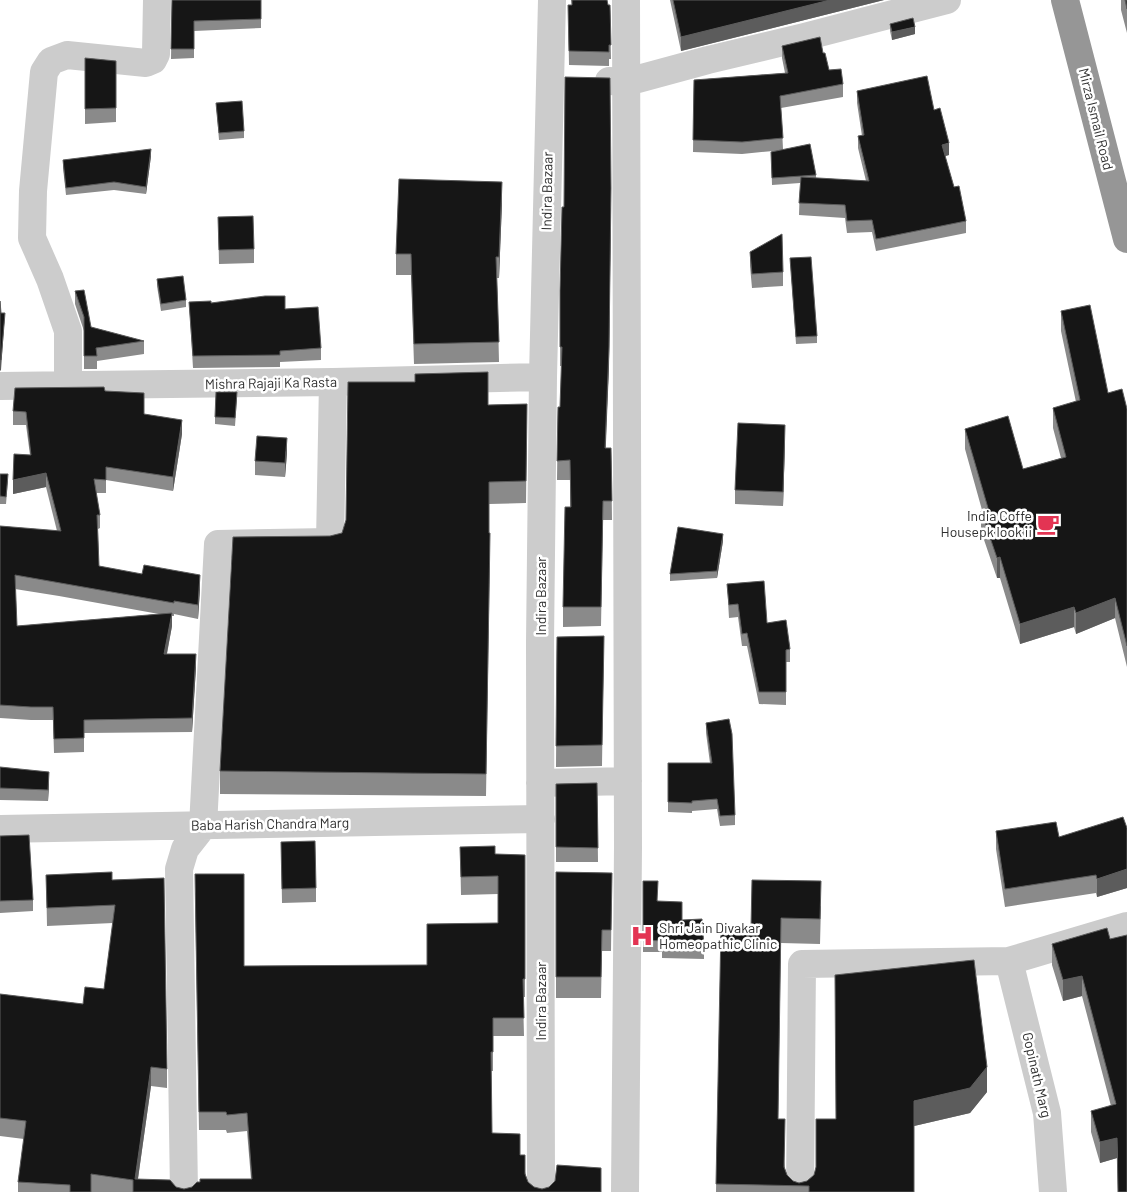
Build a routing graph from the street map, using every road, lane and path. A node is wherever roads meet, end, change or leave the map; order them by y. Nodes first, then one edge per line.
1 (157, 0) edge
2 (552, 0) edge
3 (626, 0) edge
4 (947, 0) edge
5 (1065, 0) edge
6 (550, 80) junction
7 (627, 82) junction
8 (1125, 224) edge
9 (543, 377) junction
10 (333, 382) junction
11 (0, 386) edge
12 (68, 386) junction
13 (567, 642) edge
14 (540, 643) junction
15 (628, 781) junction
16 (540, 783) junction
17 (541, 819) junction
18 (203, 826) junction
19 (0, 829) edge
20 (541, 877) junction
21 (570, 877) edge
22 (599, 877) edge
23 (628, 878) junction
24 (1127, 926) edge
25 (1009, 961) junction
26 (569, 1168) edge
27 (597, 1171) edge
28 (541, 1179) edge
29 (625, 1182) edge
30 (184, 1192) edge
31 (800, 1192) edge
32 (1054, 1192) edge

1 - 12 street
2 - 6 street, Indira Bazaar
3 - 7 street
4 - 7 street
5 - 8 highway, Mirza Ismail Road
6 - 7 street
6 - 9 street, Indira Bazaar
7 - 15 street
9 - 10 street, Mishra Rajaji Ka Rasta
9 - 14 street, Indira Bazaar
10 - 12 street, Mishra Rajaji Ka Rasta
10 - 18 street
11 - 12 street, Mishra Rajaji Ka Rasta
13 - 14 street
14 - 16 street, Indira Bazaar
15 - 16 street
15 - 23 street
16 - 17 street, Indira Bazaar
17 - 18 street, Baba Harish Chandra Marg
17 - 20 street, Indira Bazaar
18 - 19 street, Baba Harish Chandra Marg
18 - 30 street
20 - 21 street
20 - 28 street, Indira Bazaar
22 - 23 street
23 - 29 street
24 - 25 street
25 - 31 street
25 - 32 street, Gopinath Marg
26 - 28 street
27 - 29 street

